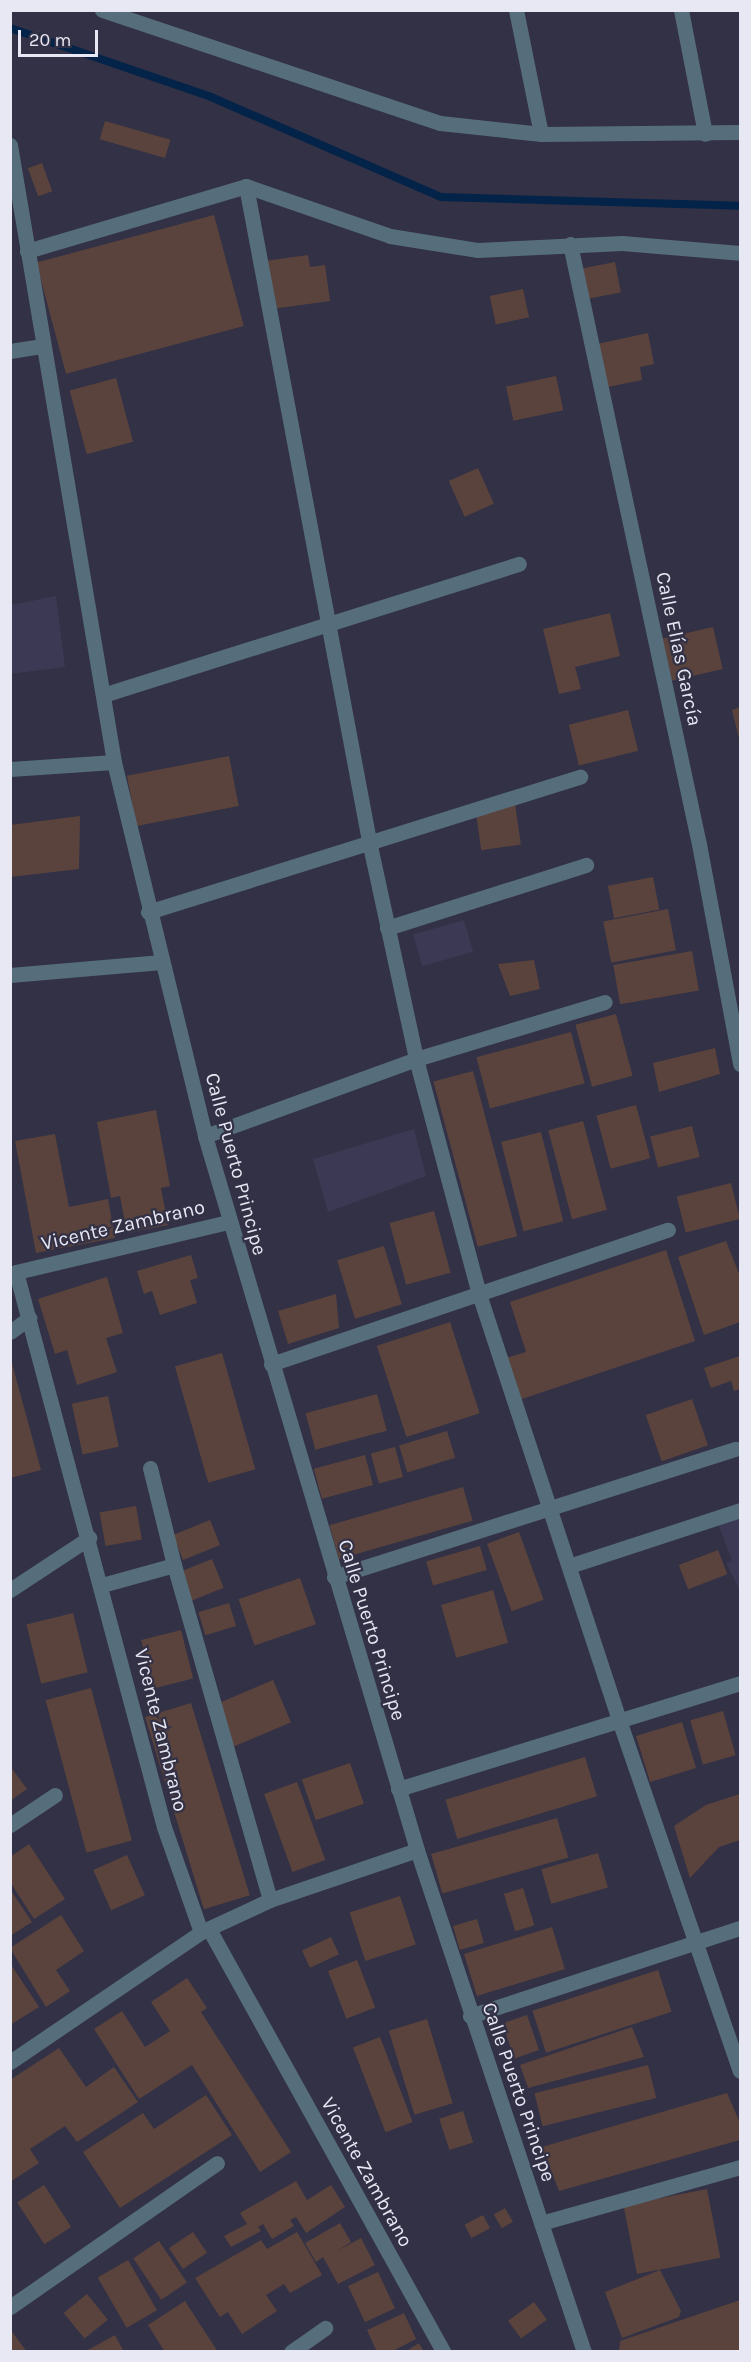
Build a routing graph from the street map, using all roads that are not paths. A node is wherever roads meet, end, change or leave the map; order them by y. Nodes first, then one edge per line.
1 (102, 10) edge
2 (516, 10) edge
3 (681, 10) edge
4 (741, 132) edge
5 (541, 134) junction
6 (705, 134) junction
7 (10, 145) edge
8 (246, 186) junction
9 (570, 244) junction
10 (27, 251) junction
11 (741, 253) edge
12 (43, 346) junction
13 (10, 351) edge
14 (519, 564) dead end
15 (328, 626) junction
16 (103, 695) junction
17 (114, 762) junction
18 (10, 769) edge
19 (580, 777) dead end
20 (369, 841) junction
21 (586, 865) dead end
22 (148, 912) junction
23 (387, 928) junction
24 (160, 962) junction
25 (10, 975) edge
26 (605, 1002) dead end
27 (416, 1059) junction
28 (741, 1064) edge
29 (206, 1136) junction
30 (228, 1222) junction
31 (668, 1230) dead end
32 (479, 1294) junction
33 (29, 1318) junction
34 (10, 1332) edge
35 (271, 1364) junction
36 (736, 1449) dead end
37 (150, 1468) dead end
38 (550, 1508) junction
39 (741, 1510) edge
40 (89, 1538) junction
41 (174, 1565) junction
42 (569, 1566) junction
43 (334, 1577) junction
44 (102, 1585) junction
45 (10, 1590) edge
46 (741, 1683) edge
47 (619, 1720) junction
48 (398, 1789) junction
49 (55, 1795) dead end
50 (10, 1825) edge
51 (417, 1850) junction
52 (270, 1900) junction
53 (741, 1928) edge
54 (205, 1931) junction
55 (697, 1942) junction
56 (470, 2016) junction
57 (10, 2062) edge
58 (741, 2071) edge
59 (217, 2163) dead end
60 (741, 2167) edge
61 (542, 2223) junction
62 (10, 2307) edge
63 (325, 2328) dead end
64 (291, 2352) edge
65 (443, 2352) edge
66 (584, 2352) edge

1 - 5 street
2 - 5 street
3 - 6 street
4 - 6 street
5 - 6 street
7 - 10 street, Calle Puerto Principe
8 - 9 street
8 - 10 street
8 - 15 street
9 - 11 street
9 - 28 street, Calle Elías García
10 - 12 street, Calle Puerto Principe
12 - 13 street
12 - 16 street, Calle Puerto Principe
14 - 15 street
15 - 16 street
15 - 20 street
16 - 17 street, Calle Puerto Principe
17 - 18 street
17 - 22 street, Calle Puerto Principe
19 - 20 street
20 - 22 street
20 - 23 street
21 - 23 street
22 - 24 street, Calle Puerto Principe
23 - 27 street
24 - 25 street
24 - 29 street, Calle Puerto Principe
26 - 27 street
27 - 29 street
27 - 32 street
29 - 30 street, Calle Puerto Principe
30 - 33 street, Vicente Zambrano
30 - 35 street, Calle Puerto Principe
31 - 32 street
32 - 35 street
32 - 38 street
33 - 34 street
33 - 40 street, Vicente Zambrano
35 - 43 street, Calle Puerto Principe
36 - 38 street
37 - 41 street
38 - 42 street
38 - 43 street
39 - 42 street
40 - 44 street, Vicente Zambrano
40 - 45 street
41 - 44 street
41 - 52 street
42 - 47 street
43 - 48 street, Calle Puerto Principe
44 - 54 street, Vicente Zambrano
46 - 47 street
47 - 48 street
47 - 55 street
48 - 51 street, Calle Puerto Principe
49 - 50 street
51 - 52 street
51 - 56 street, Calle Puerto Principe
52 - 54 street
53 - 55 street
54 - 57 street
54 - 65 street, Vicente Zambrano
55 - 56 street
55 - 58 street
56 - 61 street, Calle Puerto Principe
59 - 62 street
60 - 61 street
61 - 66 street, Calle Puerto Principe
63 - 64 street

